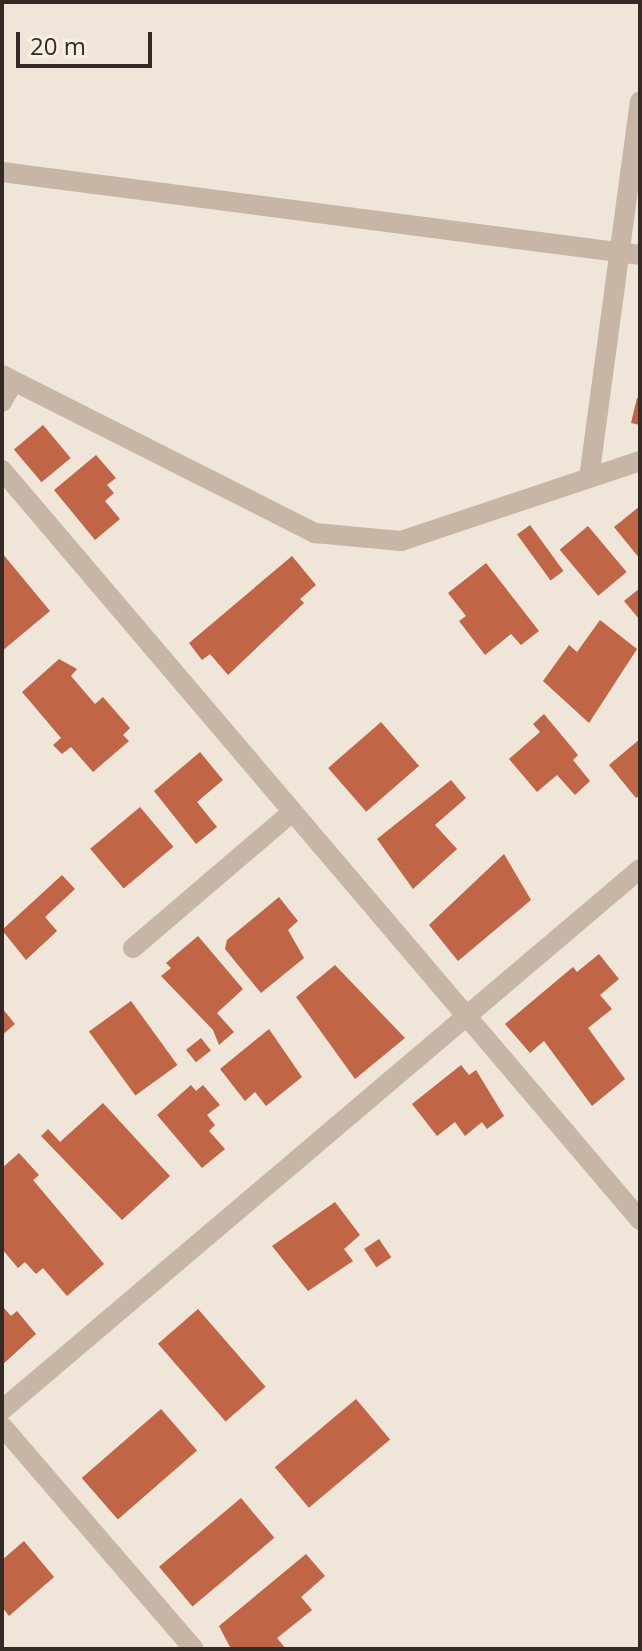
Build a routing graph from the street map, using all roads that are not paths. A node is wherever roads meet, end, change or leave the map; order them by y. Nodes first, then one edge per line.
1 (640, 101) edge
2 (2, 172) edge
3 (630, 254) edge
4 (8, 379) edge
5 (2, 402) edge
6 (640, 461) edge
7 (2, 470) edge
8 (589, 478) junction
9 (292, 812) junction
10 (640, 869) edge
11 (133, 948) dead end
12 (467, 1017) junction
13 (640, 1220) edge
14 (2, 1410) edge
15 (2, 1426) edge
16 (194, 1649) edge

1 - 3 street
2 - 3 street
3 - 8 street
4 - 5 street
4 - 8 street
6 - 8 street
7 - 9 street
9 - 11 street
9 - 12 street
10 - 12 street
12 - 13 street
12 - 14 street
15 - 16 street

